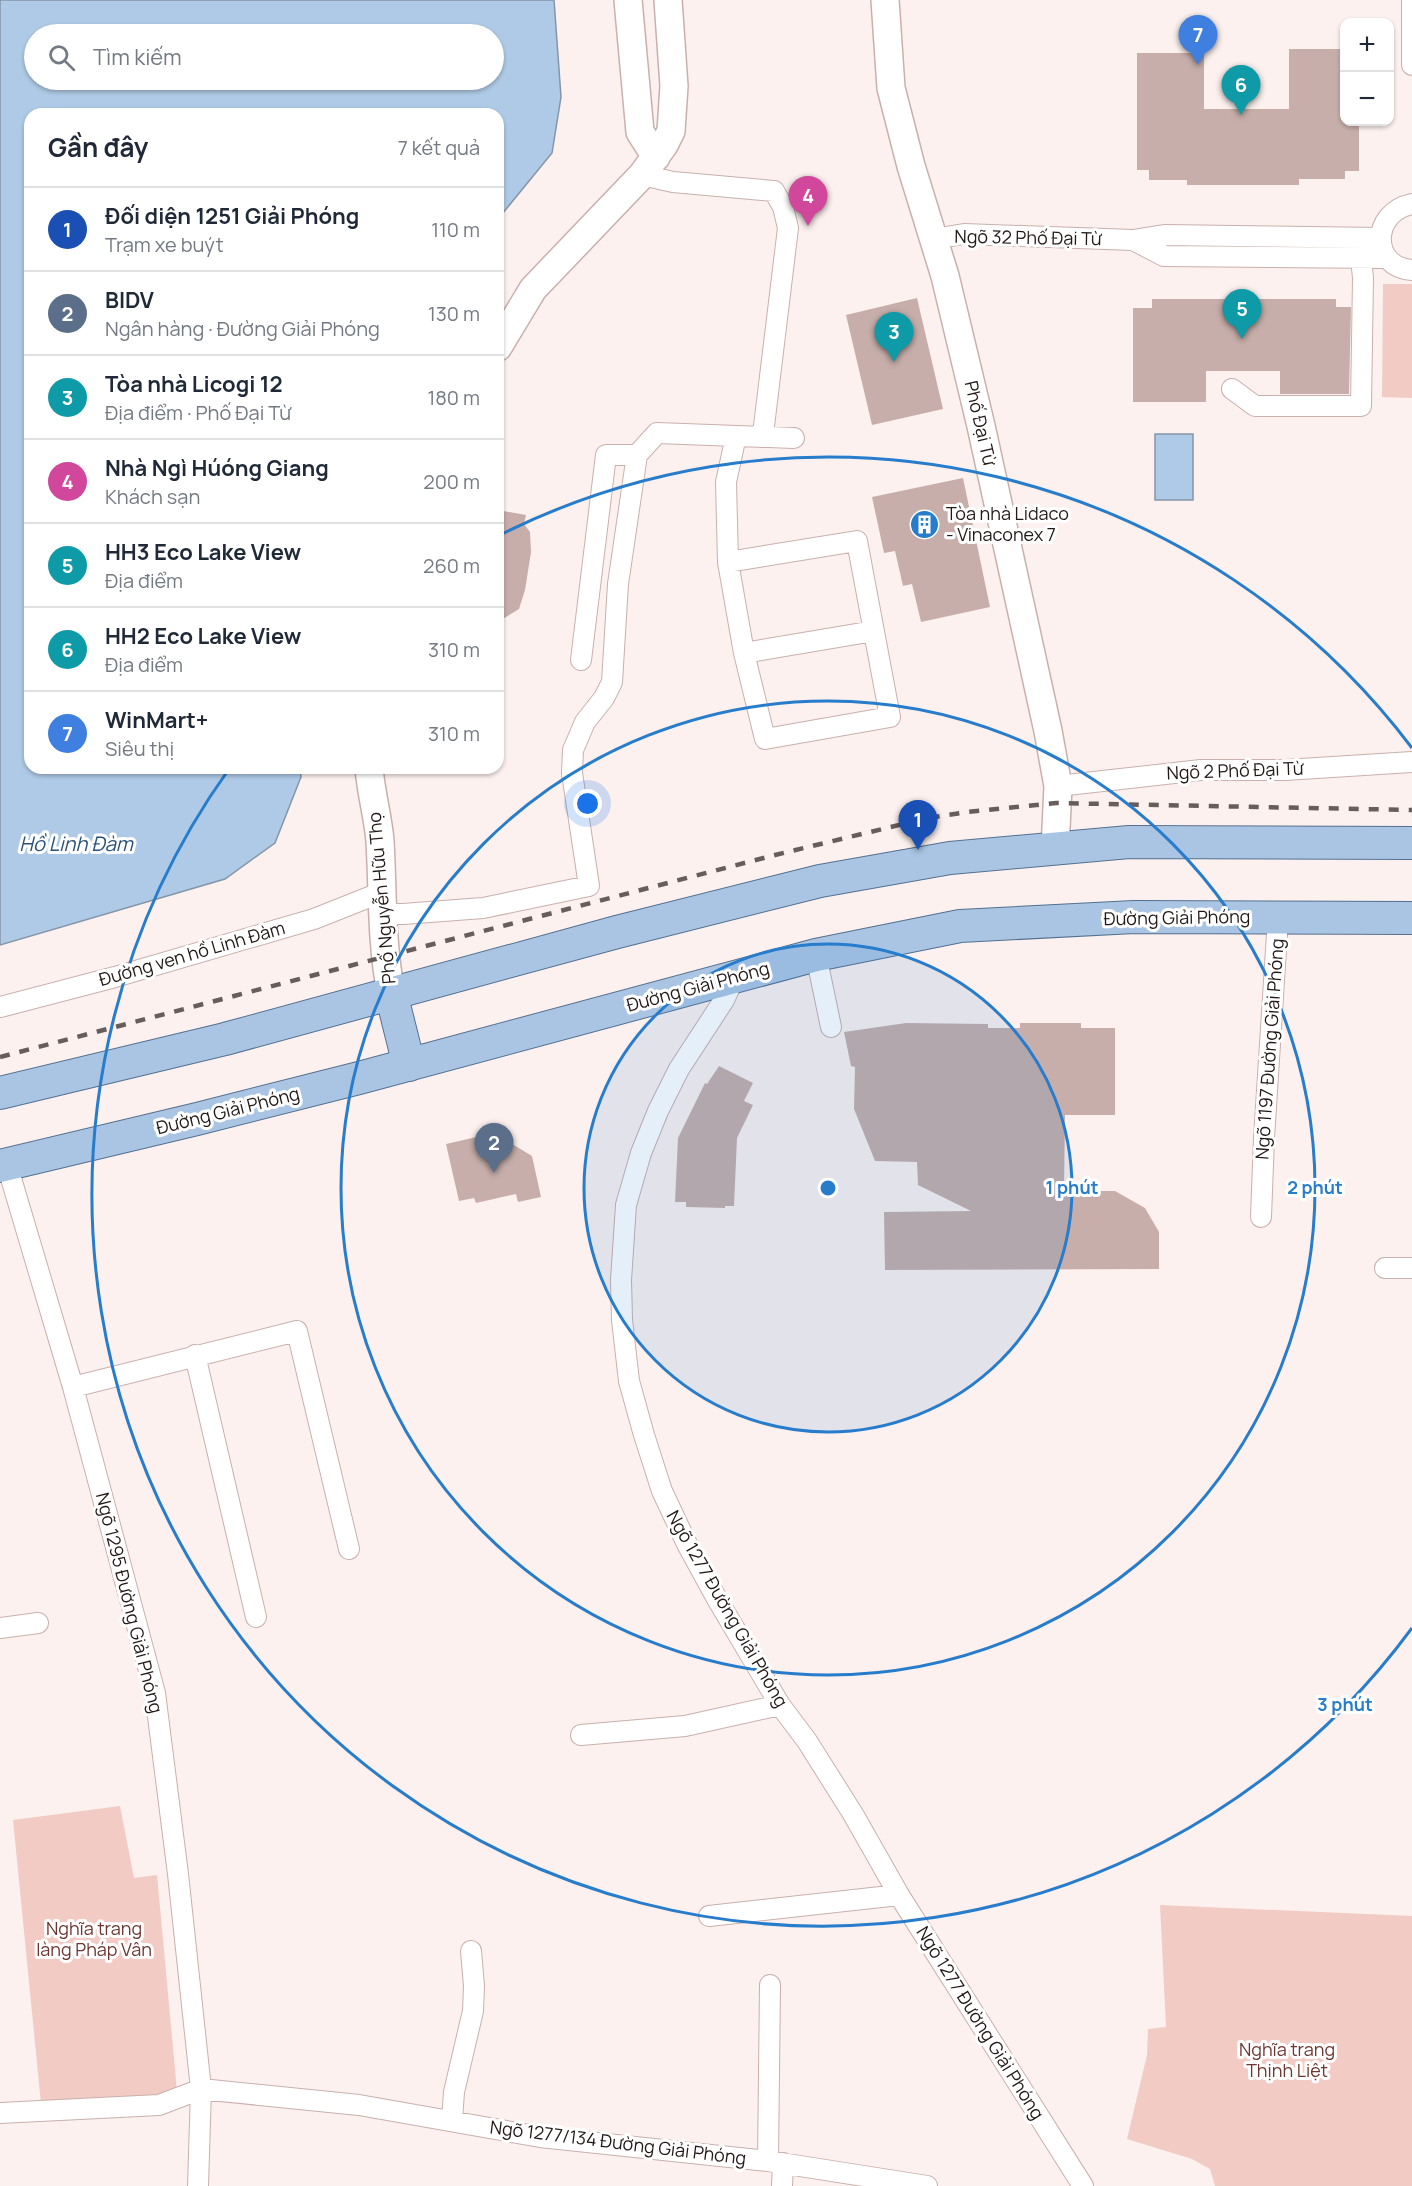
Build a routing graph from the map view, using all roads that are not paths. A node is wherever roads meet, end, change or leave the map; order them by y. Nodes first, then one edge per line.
1 (628, 0) edge
2 (668, 0) edge
3 (885, 0) edge
4 (1412, 0) edge
5 (1412, 65) edge
6 (649, 166) junction
7 (1412, 204) edge
8 (1381, 238) junction
9 (934, 239) junction
10 (1128, 240) junction
11 (1360, 258) junction
12 (1387, 258) junction
13 (1412, 270) edge
14 (504, 337) edge
15 (1232, 389) dead end
16 (736, 436) junction
17 (761, 437) junction
18 (794, 438) dead end
19 (637, 456) junction
20 (728, 562) junction
21 (874, 631) junction
22 (744, 653) junction
23 (581, 660) dead end
24 (1412, 762) edge
25 (370, 774) edge
26 (1058, 786) junction
27 (1412, 843) edge
28 (1055, 849) junction
29 (382, 899) junction
30 (1278, 918) junction
31 (1412, 918) edge
32 (816, 955) junction
33 (734, 978) junction
34 (391, 993) junction
35 (0, 1007) edge
36 (831, 1027) dead end
37 (409, 1065) junction
38 (0, 1093) edge
39 (3, 1165) edge
40 (1261, 1217) dead end
41 (1385, 1268) dead end
42 (1412, 1268) edge
43 (195, 1355) junction
44 (73, 1387) junction
45 (349, 1550) dead end
46 (256, 1617) dead end
47 (38, 1623) dead end
48 (0, 1628) edge
49 (780, 1705) junction
50 (581, 1735) dead end
51 (899, 1895) junction
52 (709, 1916) dead end
53 (471, 1951) dead end
54 (770, 1985) dead end
55 (201, 2089) junction
56 (0, 2114) edge
57 (452, 2120) junction
58 (776, 2162) junction
59 (198, 2186) edge
60 (783, 2186) edge
61 (927, 2186) edge
62 (1083, 2186) edge

1 - 6 street
2 - 6 street
3 - 9 street, Phố Đại Từ
4 - 5 street
6 - 14 street
6 - 17 street
7 - 8 street
8 - 10 street
8 - 12 street
9 - 10 street, Ngõ 32 Phố Đại Từ
9 - 26 street, Phố Đại Từ
10 - 11 street
11 - 12 street
11 - 15 street
12 - 13 street
16 - 17 street
16 - 19 street
16 - 20 street
17 - 18 street
19 - 23 street
19 - 29 street
20 - 21 street
20 - 22 street
21 - 22 street
21 - 22 street
24 - 26 street, Ngõ 2 Phố Đại Từ
25 - 29 street, Phố Nguyễn Hữu Thọ
26 - 28 street, Phố Đại Từ
27 - 28 main road
28 - 34 main road
29 - 34 street, Phố Nguyễn Hữu Thọ
29 - 35 street, Đường ven hồ Linh Đàm
30 - 31 main road, Đường Giải Phóng
30 - 32 main road, Đường Giải Phóng
30 - 40 street, Ngõ 1197 Đường Giải Phóng
32 - 33 main road, Đường Giải Phóng
32 - 36 street
33 - 37 main road, Đường Giải Phóng
33 - 49 street, Ngõ 1277 Đường Giải Phóng
34 - 37 main road
34 - 38 main road
37 - 39 main road, Đường Giải Phóng
39 - 44 street, Ngõ 1295 Đường Giải Phóng
41 - 42 street
43 - 44 street
43 - 45 street
43 - 46 street
44 - 55 street, Ngõ 1295 Đường Giải Phóng
47 - 48 street
49 - 50 street
49 - 51 street, Ngõ 1277 Đường Giải Phóng
51 - 52 street
51 - 62 street, Ngõ 1277 Đường Giải Phóng
53 - 57 street
54 - 58 street
55 - 56 street
55 - 57 street, Ngõ 1277/134 Đường Giải Phóng
55 - 59 street, Ngõ 1295 Đường Giải Phóng
57 - 58 street, Ngõ 1277/134 Đường Giải Phóng
58 - 60 street
58 - 61 street, Ngõ 1277/134 Đường Giải Phóng

